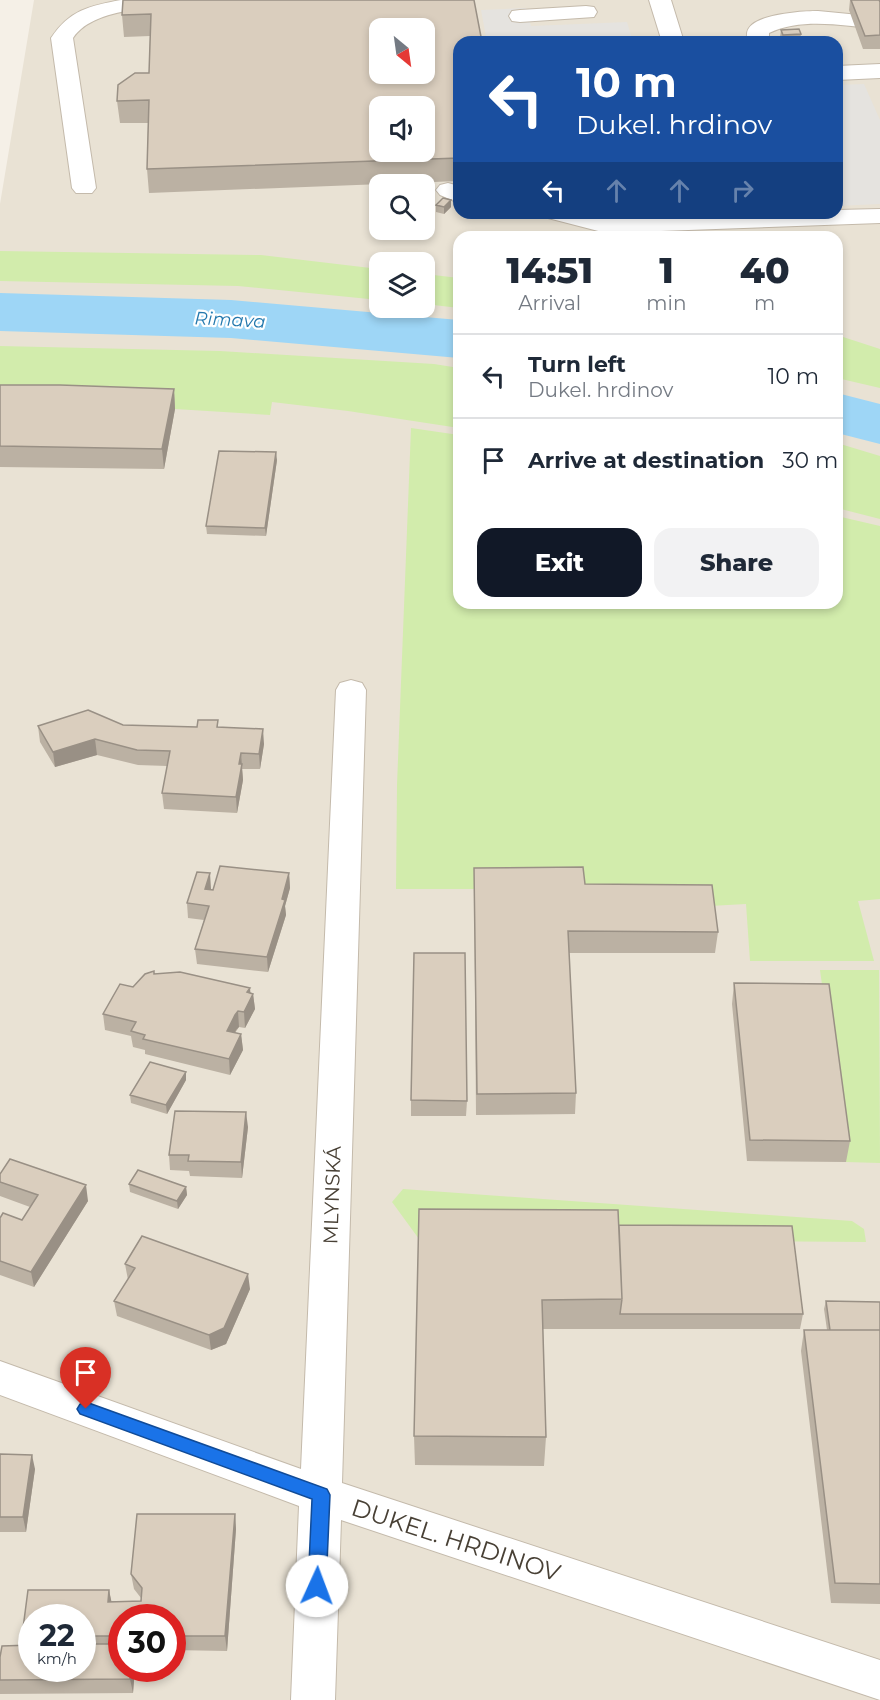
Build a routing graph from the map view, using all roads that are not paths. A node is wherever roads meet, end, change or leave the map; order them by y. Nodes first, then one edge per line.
1 (213, 0) edge
2 (660, 0) edge
3 (586, 12) dead end
4 (520, 16) dead end
5 (880, 23) edge
6 (671, 36) edge
7 (758, 36) edge
8 (880, 71) edge
9 (843, 73) edge
10 (84, 189) dead end
11 (880, 216) edge
12 (843, 217) edge
13 (580, 219) edge
14 (798, 219) edge
15 (351, 690) dead end
16 (0, 1378) edge
17 (321, 1495) junction
18 (880, 1681) edge
19 (313, 1700) edge

1 - 10 street
2 - 6 street
3 - 4 street
5 - 7 street
8 - 9 street
11 - 12 street
13 - 14 street
15 - 17 street, MLYNSKÁ
16 - 17 street, DUKEL. HRDINOV
17 - 18 street, DUKEL. HRDINOV
17 - 19 street, MLYNSKÁ

